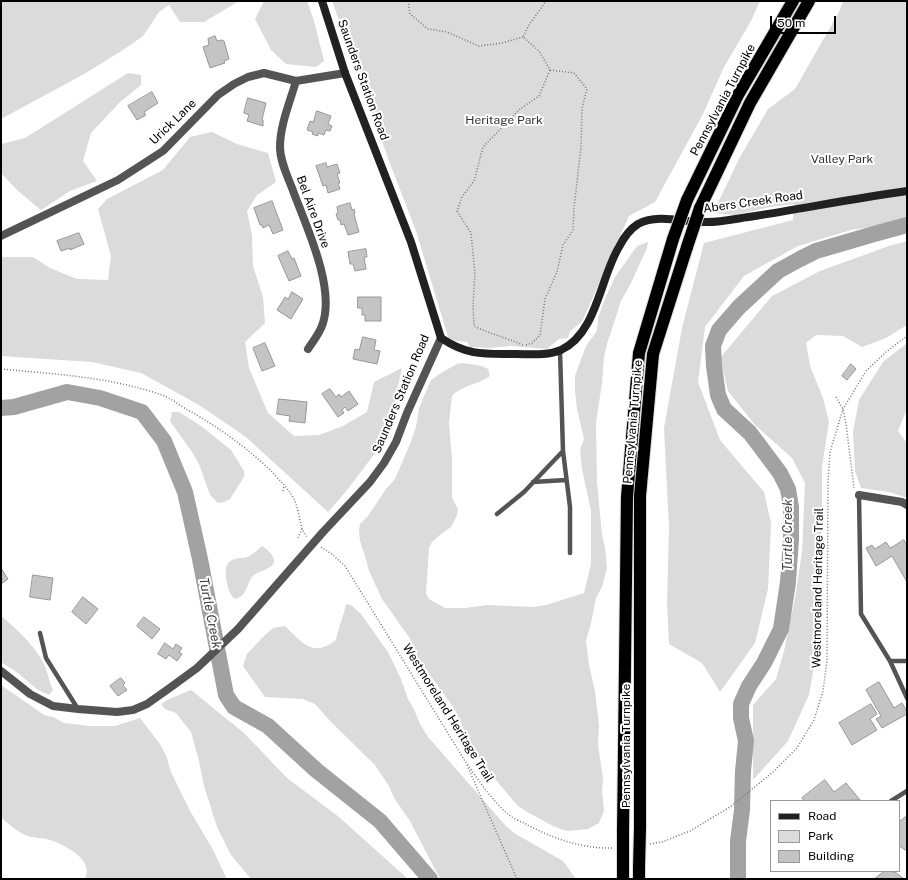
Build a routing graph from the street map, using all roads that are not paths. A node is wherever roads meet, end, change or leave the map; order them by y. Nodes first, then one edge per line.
1 (322, 1) edge
2 (793, 1) edge
3 (809, 1) edge
4 (345, 73) junction
5 (296, 81) junction
6 (907, 191) edge
7 (1, 236) edge
8 (441, 338) junction
9 (308, 349) dead end
10 (560, 351) junction
11 (563, 451) junction
12 (566, 480) junction
13 (534, 482) junction
14 (859, 495) joint
15 (907, 505) edge
16 (497, 514) dead end
17 (570, 553) dead end
18 (40, 633) dead end
19 (890, 661) junction
20 (907, 661) edge
21 (1, 671) edge
22 (907, 698) edge
23 (78, 709) junction
24 (907, 791) edge
25 (893, 800) edge
26 (639, 874) edge
27 (623, 879) edge

1 - 4 street, Saunders Station Road
2 - 27 highway, Pennsylvania Turnpike, bridge
3 - 26 highway, Pennsylvania Turnpike, bridge
4 - 5 street, Urick Lane
4 - 8 street, Saunders Station Road
5 - 7 street, Urick Lane
5 - 9 street, Bel Aire Drive
6 - 10 street, Abers Creek Road
8 - 10 street, Abers Creek Road
8 - 23 street, Saunders Station Road
10 - 11 lane
11 - 12 lane
11 - 13 lane
12 - 13 lane
12 - 17 lane
13 - 16 lane
14 - 15 street
14 - 19 lane
18 - 23 lane
19 - 20 lane
19 - 22 lane
21 - 23 street, Saunders Station Road
24 - 25 lane

